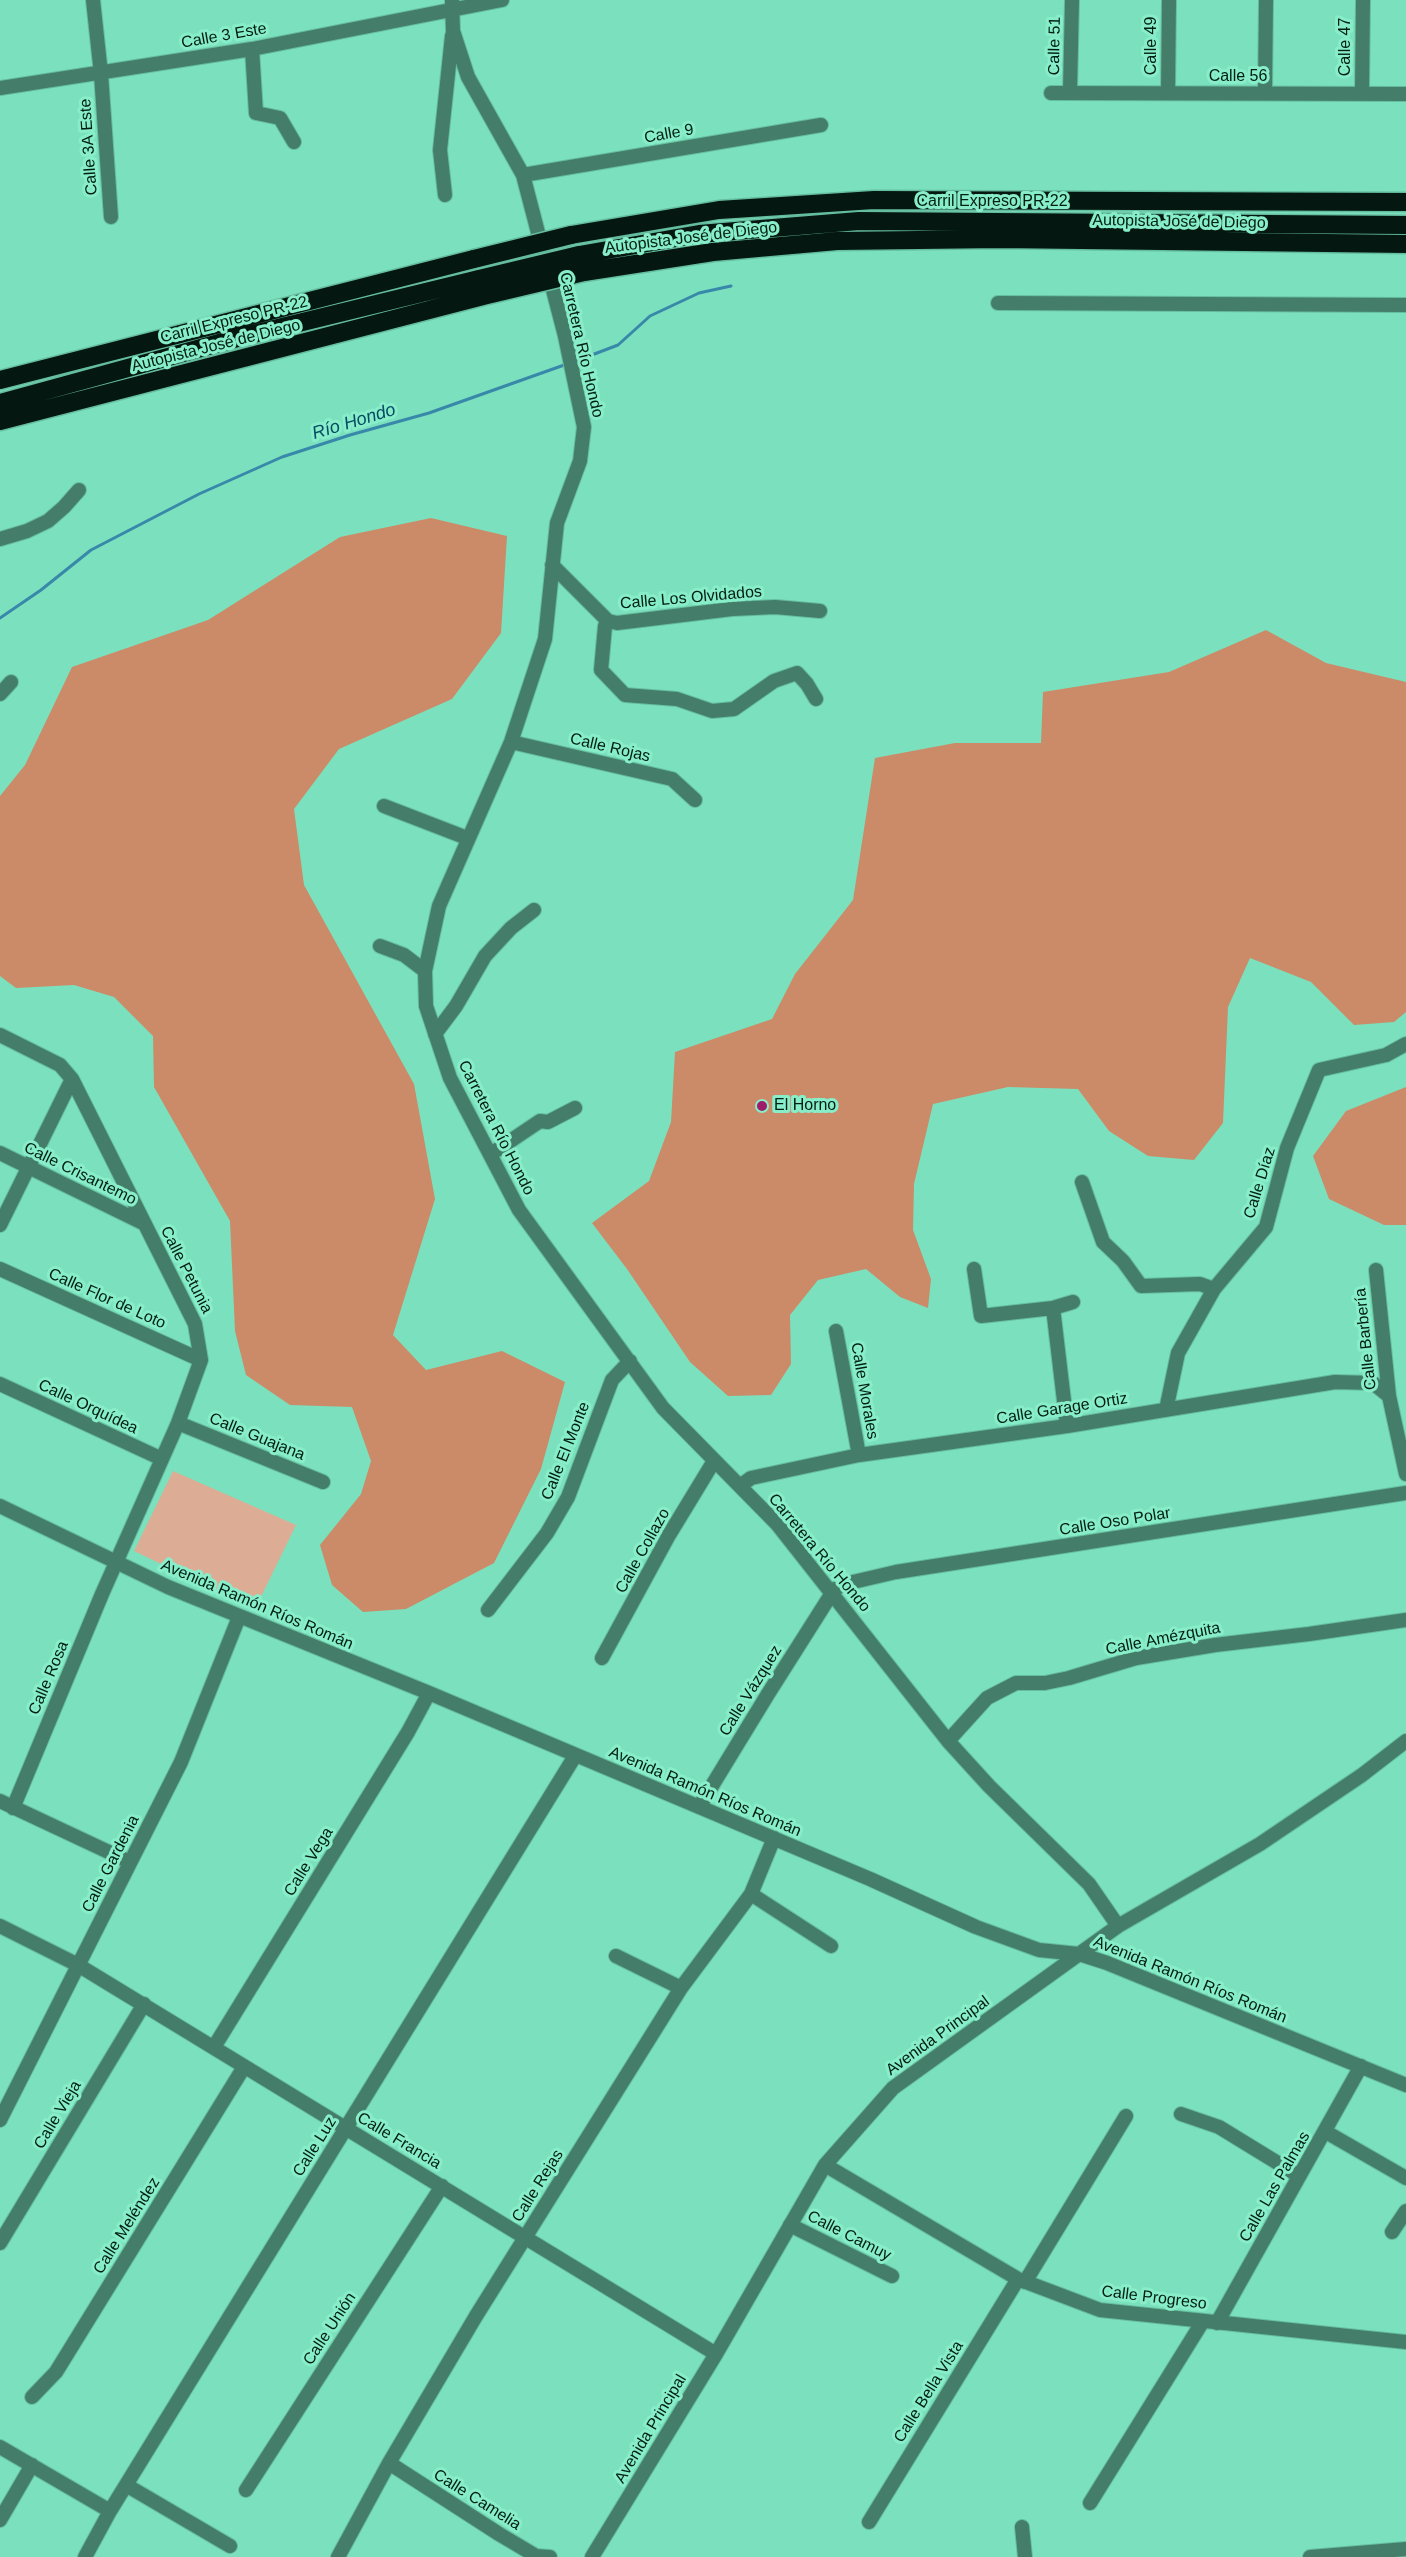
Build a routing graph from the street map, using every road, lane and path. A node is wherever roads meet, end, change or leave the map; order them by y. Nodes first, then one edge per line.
1 (93, 0) edge
2 (502, 0) edge
3 (1072, 0) edge
4 (1169, 0) edge
5 (1266, 0) edge
6 (1363, 0) edge
7 (451, 4) edge
8 (453, 31) junction
9 (252, 49) junction
10 (101, 74) junction
11 (0, 88) edge
12 (1070, 92) junction
13 (1051, 93) dead end
14 (1168, 93) junction
15 (1265, 93) junction
16 (1362, 94) junction
17 (1406, 94) edge
18 (820, 125) dead end
19 (294, 142) dead end
20 (523, 176) junction
21 (445, 195) dead end
22 (1406, 202) edge
23 (111, 218) dead end
24 (1406, 225) edge
25 (1406, 244) edge
26 (582, 264) junction
27 (481, 288) junction
28 (998, 303) dead end
29 (1406, 305) edge
30 (0, 380) edge
31 (0, 403) edge
32 (0, 422) edge
33 (80, 490) dead end
34 (0, 539) edge
35 (552, 565) junction
36 (820, 610) dead end
37 (608, 621) junction
38 (11, 682) dead end
39 (0, 694) edge
40 (816, 699) dead end
41 (511, 742) junction
42 (694, 800) dead end
43 (384, 806) dead end
44 (467, 838) junction
45 (534, 910) dead end
46 (380, 946) dead end
47 (425, 971) junction
48 (435, 1034) junction
49 (0, 1035) edge
50 (1406, 1044) edge
51 (72, 1079) junction
52 (575, 1108) dead end
53 (0, 1153) edge
54 (491, 1154) junction
55 (27, 1167) junction
56 (1082, 1182) dead end
57 (145, 1224) junction
58 (0, 1225) edge
59 (0, 1269) edge
60 (974, 1269) dead end
61 (1376, 1270) dead end
62 (1214, 1289) junction
63 (1073, 1302) dead end
64 (1053, 1308) junction
65 (836, 1331) dead end
66 (201, 1360) junction
67 (630, 1361) junction
68 (0, 1384) edge
69 (1389, 1396) junction
70 (1166, 1410) junction
71 (178, 1423) junction
72 (1401, 1425) edge
73 (1067, 1426) junction
74 (859, 1455) junction
75 (162, 1459) junction
76 (714, 1461) junction
77 (1406, 1474) edge
78 (323, 1482) dead end
79 (740, 1486) junction
80 (1406, 1493) edge
81 (1, 1508) edge
82 (117, 1561) junction
83 (832, 1593) junction
84 (488, 1610) dead end
85 (239, 1617) junction
86 (1406, 1620) edge
87 (602, 1658) dead end
88 (429, 1693) junction
89 (948, 1740) junction
90 (1406, 1741) edge
91 (574, 1756) junction
92 (0, 1801) edge
93 (699, 1807) junction
94 (13, 1808) junction
95 (774, 1838) junction
96 (130, 1862) junction
97 (751, 1894) junction
98 (0, 1926) edge
99 (1118, 1926) junction
100 (831, 1946) dead end
101 (1079, 1954) junction
102 (616, 1956) dead end
103 (78, 1965) junction
104 (681, 1988) junction
105 (144, 2004) junction
106 (214, 2048) junction
107 (1361, 2066) junction
108 (244, 2067) junction
109 (1406, 2085) edge
110 (1180, 2114) dead end
111 (1126, 2116) dead end
112 (0, 2120) edge
113 (346, 2127) junction
114 (1326, 2132) junction
115 (825, 2165) junction
116 (1299, 2176) junction
117 (1406, 2178) edge
118 (442, 2186) junction
119 (1406, 2211) edge
120 (790, 2225) junction
121 (1392, 2232) dead end
122 (526, 2238) junction
123 (0, 2243) edge
124 (892, 2276) dead end
125 (1021, 2281) junction
126 (1210, 2322) junction
127 (1406, 2342) edge
128 (716, 2354) junction
129 (32, 2397) dead end
130 (0, 2447) edge
131 (389, 2463) junction
132 (32, 2465) junction
133 (126, 2485) junction
134 (246, 2490) dead end
135 (1090, 2503) dead end
136 (110, 2511) junction
137 (0, 2520) edge
138 (868, 2522) dead end
139 (1022, 2527) dead end
140 (230, 2546) dead end
141 (1406, 2549) edge
142 (1337, 2556) edge
143 (85, 2557) edge
144 (338, 2557) edge
145 (550, 2557) edge
146 (592, 2557) edge
147 (1025, 2557) edge
148 (1310, 2557) edge

1 - 10 street, Calle 3A Este
2 - 7 street, Calle 3 Este
3 - 12 street, Calle 51
4 - 14 street, Calle 49
5 - 15 street
6 - 16 street, Calle 47
7 - 8 street, Carretera Río Hondo
7 - 9 street, Calle 3 Este
8 - 20 street, Carretera Río Hondo
8 - 21 street
9 - 10 street, Calle 3 Este
9 - 19 street
10 - 11 street, Calle 3 Este
10 - 23 street, Calle 3A Este
12 - 13 street, Calle 56
12 - 14 street, Calle 56
14 - 15 street, Calle 56
15 - 16 street, Calle 56
16 - 17 street, Calle 56
18 - 20 street, Calle 9
20 - 35 street, Carretera Río Hondo
22 - 30 highway, Autopista José de Diego, bridge
24 - 26 highway, Carril Expreso PR-22
25 - 26 highway, Autopista José de Diego
26 - 27 highway, Autopista José de Diego, bridge
27 - 31 highway, Carril Expreso PR-22
27 - 32 highway, Autopista José de Diego
28 - 29 street
33 - 34 street
35 - 37 street, Calle Los Olvidados
35 - 41 street, Carretera Río Hondo
36 - 37 street, Calle Los Olvidados
37 - 40 street
38 - 39 street
41 - 42 street, Calle Rojas
41 - 44 street, Carretera Río Hondo
43 - 44 street
44 - 47 street, Carretera Río Hondo
45 - 48 street
46 - 47 street
47 - 48 street, Carretera Río Hondo
48 - 54 street, Carretera Río Hondo
49 - 51 street, Calle Petunia
50 - 62 street, Calle Díaz
51 - 55 street
51 - 57 street, Calle Petunia
52 - 54 street
53 - 55 street, Calle Crisantemo
54 - 67 street, Carretera Río Hondo
55 - 57 street, Calle Crisantemo
55 - 58 street
56 - 62 street
57 - 66 street, Calle Petunia
59 - 66 street, Calle Flor de Loto
60 - 64 street
61 - 69 street, Calle Barbería
62 - 70 street, Calle Díaz
63 - 64 street
64 - 73 street
65 - 74 street, Calle Morales
66 - 71 street, Calle Petunia
67 - 76 street, Carretera Río Hondo
67 - 84 street, Calle El Monte
68 - 75 street, Calle Orquídea
69 - 70 street, Calle Garage Ortiz
69 - 72 street, Calle Barbería
70 - 73 street, Calle Garage Ortiz
71 - 75 street, Calle Petunia
71 - 78 street, Calle Guajana
72 - 77 street, Calle Barbería
73 - 74 street, Calle Garage Ortiz
74 - 79 street, Calle Garage Ortiz
75 - 82 street, Calle Petunia
76 - 79 street, Carretera Río Hondo
76 - 87 street, Calle Collazo
79 - 83 street, Carretera Río Hondo
80 - 83 street, Calle Oso Polar
81 - 82 street, Avenida Ramón Ríos Román
82 - 85 street, Avenida Ramón Ríos Román
82 - 94 street, Calle Rosa
83 - 89 street, Carretera Río Hondo
83 - 93 street, Calle Vázquez
85 - 88 street, Avenida Ramón Ríos Román
85 - 96 street, Calle Gardenia
86 - 89 street, Calle Amézquita
88 - 91 street, Avenida Ramón Ríos Román
88 - 106 street, Calle Vega
89 - 99 street, Carretera Río Hondo
90 - 99 street, Avenida Principal
91 - 93 street, Avenida Ramón Ríos Román
91 - 113 street, Calle Luz
92 - 94 street
93 - 95 street, Avenida Ramón Ríos Román
94 - 96 street
95 - 97 street, Calle Rejas
95 - 101 street, Avenida Ramón Ríos Román
96 - 103 street, Calle Gardenia
97 - 100 street
97 - 104 street, Calle Rejas
98 - 103 street, Calle Francia
99 - 101 street, Avenida Principal
101 - 107 street, Avenida Ramón Ríos Román
101 - 115 street, Avenida Principal
102 - 104 street
103 - 105 street, Calle Francia
103 - 112 street, Calle Gardenia
104 - 122 street, Calle Rejas
105 - 106 street, Calle Francia
105 - 123 street, Calle Vieja
106 - 108 street, Calle Francia
107 - 109 street, Avenida Ramón Ríos Román
107 - 114 street, Calle Las Palmas
108 - 113 street, Calle Francia
108 - 129 street, Calle Meléndez
110 - 116 street
111 - 125 street, Calle Bella Vista
113 - 118 street, Calle Francia
113 - 133 street, Calle Luz
114 - 116 street, Calle Las Palmas
114 - 117 street
115 - 120 street, Avenida Principal
115 - 125 street, Calle Progreso
116 - 126 street, Calle Las Palmas
118 - 122 street, Calle Francia
118 - 134 street, Calle Unión
119 - 121 street
120 - 124 street, Calle Camuy
120 - 128 street, Avenida Principal
122 - 128 street, Calle Francia
122 - 131 street, Calle Rejas
125 - 126 street, Calle Progreso
125 - 138 street, Calle Bella Vista
126 - 127 street, Calle Progreso
126 - 135 street, Calle Las Palmas
128 - 146 street, Avenida Principal
130 - 132 street
131 - 144 street, Calle Rejas
131 - 145 street, Calle Camelia
132 - 136 street
132 - 137 street
133 - 136 street, Calle Luz
133 - 140 street
136 - 143 street, Calle Luz
139 - 147 street
141 - 142 street
142 - 148 street

